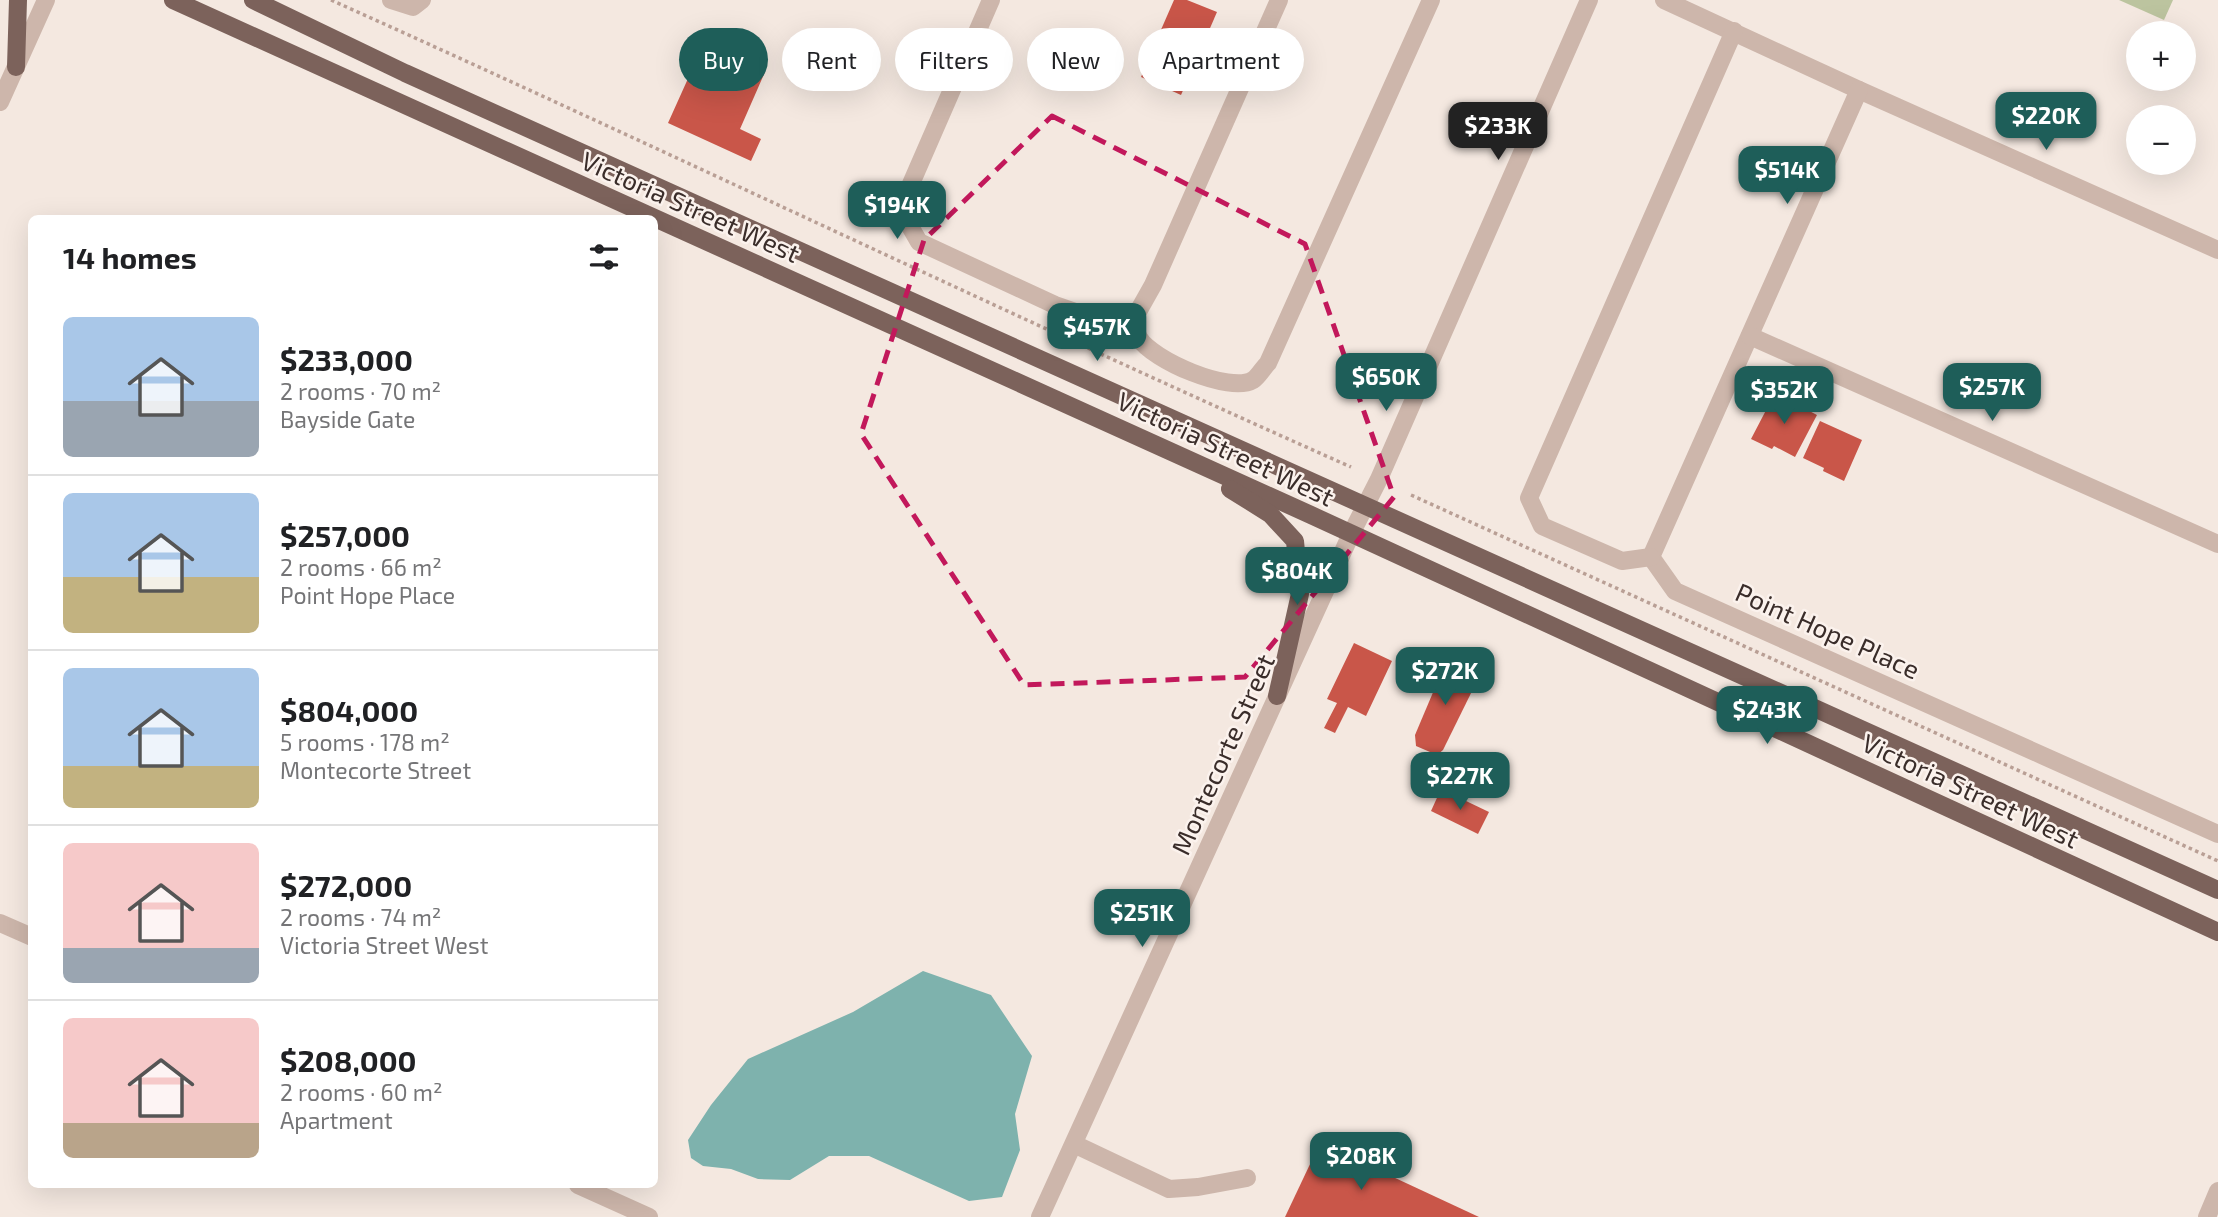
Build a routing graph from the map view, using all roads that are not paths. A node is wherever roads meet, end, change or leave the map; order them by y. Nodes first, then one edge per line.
1 (18, 0) edge
2 (46, 0) edge
3 (173, 0) edge
4 (253, 0) edge
5 (391, 0) edge
6 (422, 0) edge
7 (991, 0) edge
8 (1279, 0) edge
9 (1431, 0) edge
10 (1589, 0) edge
11 (1664, 0) edge
12 (1734, 31) junction
13 (16, 67) junction
14 (1858, 90) junction
15 (0, 102) edge
16 (648, 215) edge
17 (658, 220) edge
18 (2218, 250) edge
19 (1135, 317) junction
20 (1751, 337) junction
21 (1164, 449) junction
22 (1365, 504) junction
23 (1351, 534) junction
24 (2218, 544) edge
25 (1651, 557) junction
26 (1277, 696) junction
27 (2218, 834) edge
28 (2218, 890) edge
29 (0, 923) edge
30 (2199, 923) junction
31 (2218, 932) edge
32 (28, 935) edge
33 (2218, 938) edge
34 (1074, 1144) junction
35 (1247, 1178) dead end
36 (585, 1188) edge
37 (2218, 1191) edge
38 (649, 1217) edge
39 (1040, 1217) edge
40 (2207, 1217) edge

1 - 13 main road
2 - 13 street
3 - 16 main road, Victoria Street West
4 - 22 main road, Victoria Street West
5 - 6 street
7 - 19 street
8 - 19 street
9 - 19 street
10 - 22 street, Montecorte Street
11 - 12 street
12 - 14 street
12 - 25 street
13 - 15 street
14 - 18 street
14 - 20 street
17 - 21 main road, Victoria Street West
20 - 24 street
20 - 25 street
21 - 23 main road, Victoria Street West
21 - 26 main road
22 - 23 street, Montecorte Street
22 - 28 main road, Victoria Street West
23 - 26 street, Montecorte Street
23 - 30 main road, Victoria Street West
25 - 27 street, Point Hope Place
26 - 34 street, Montecorte Street
29 - 32 street
30 - 31 main road, Victoria Street West
30 - 33 main road
34 - 35 street
34 - 39 street, Montecorte Street
36 - 38 street
37 - 40 street

